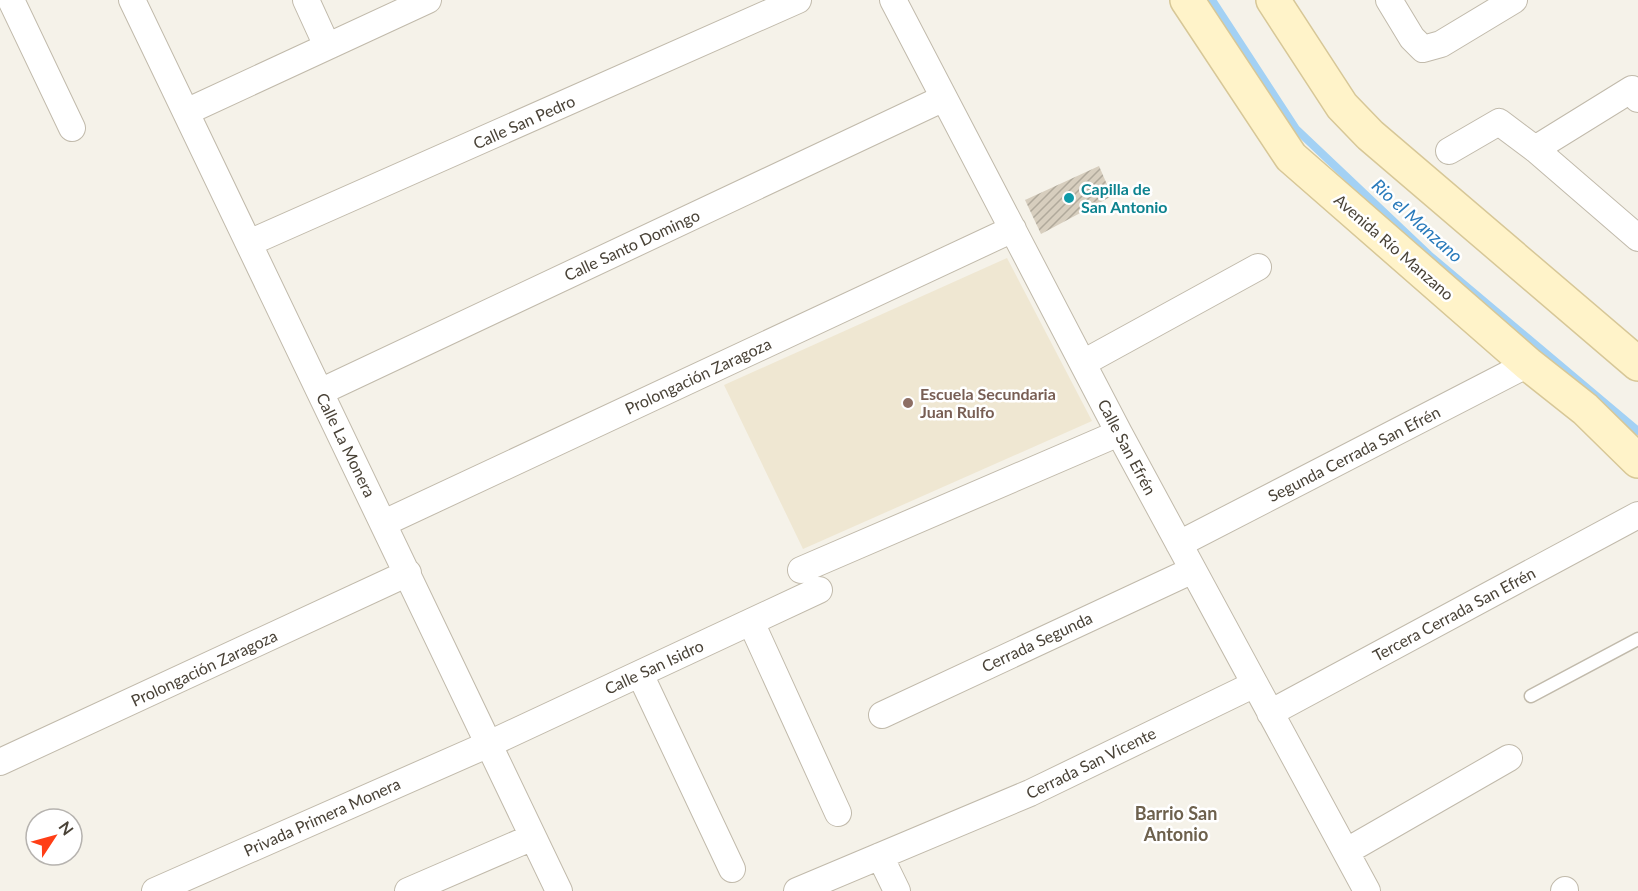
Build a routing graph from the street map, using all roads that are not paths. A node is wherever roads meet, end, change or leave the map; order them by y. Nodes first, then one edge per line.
1 (11, 0) edge
2 (132, 0) edge
3 (306, 0) edge
4 (428, 0) edge
5 (798, 0) edge
6 (893, 0) edge
7 (1187, 0) edge
8 (1273, 0) edge
9 (1389, 0) edge
10 (1514, 0) edge
11 (327, 46) junction
12 (944, 98) junction
13 (1638, 99) edge
14 (186, 111) junction
15 (72, 128) dead end
16 (1534, 149) junction
17 (1449, 151) dead end
18 (1013, 229) junction
19 (1638, 238) edge
20 (249, 243) junction
21 (1258, 267) dead end
22 (1636, 360) edge
23 (1083, 363) junction
24 (1528, 364) junction
25 (320, 392) junction
26 (1119, 433) junction
27 (1638, 461) edge
28 (1638, 514) edge
29 (384, 523) junction
30 (1179, 544) junction
31 (801, 570) dead end
32 (1193, 570) junction
33 (408, 573) junction
34 (819, 590) dead end
35 (751, 622) junction
36 (1638, 639) edge
37 (640, 674) junction
38 (1255, 684) junction
39 (1532, 696) dead end
40 (1270, 713) junction
41 (882, 715) dead end
42 (489, 744) junction
43 (1509, 758) dead end
44 (0, 762) edge
45 (838, 813) dead end
46 (533, 837) junction
47 (1347, 851) junction
48 (880, 856) junction
49 (732, 869) dead end
50 (155, 891) edge
51 (408, 891) edge
52 (559, 891) edge
53 (797, 891) edge
54 (897, 891) edge
55 (1367, 891) edge

1 - 15 street
2 - 14 street, Calle La Monera
3 - 11 street
4 - 11 street
5 - 20 street, Calle San Pedro
6 - 12 street, Calle San Efrén
7 - 24 main road, Avenida Río Manzano
8 - 22 main road
9 - 10 street
11 - 14 street
12 - 18 street, Calle San Efrén
12 - 25 street, Calle Santo Domingo
13 - 16 street
14 - 20 street, Calle La Monera
16 - 17 street
16 - 19 street
18 - 23 street, Calle San Efrén
18 - 29 street, Prolongación Zaragoza
20 - 25 street, Calle La Monera
21 - 23 street
23 - 26 street, Calle San Efrén
24 - 27 main road, Avenida Río Manzano
24 - 30 street, Segunda Cerrada San Efrén
25 - 29 street, Calle La Monera
26 - 30 street, Calle San Efrén
26 - 31 street
28 - 40 street, Tercera Cerrada San Efrén
29 - 33 street, Calle La Monera
30 - 32 street, Calle San Efrén
32 - 38 street, Calle San Efrén
32 - 41 street, Cerrada Segunda
33 - 42 street, Calle La Monera
33 - 44 street, Prolongación Zaragoza
34 - 35 street, Calle San Isidro
35 - 37 street, Calle San Isidro
35 - 45 street
36 - 39 lane
37 - 42 street, Calle San Isidro
37 - 49 street
38 - 40 street, Calle San Efrén
38 - 48 street, Cerrada San Vicente
40 - 47 street, Calle San Efrén
42 - 46 street, Calle La Monera
42 - 50 street, Privada Primera Monera
43 - 47 street
46 - 51 street
46 - 52 street, Calle La Monera
47 - 55 street, Calle San Efrén
48 - 53 street, Cerrada San Vicente
48 - 54 street

